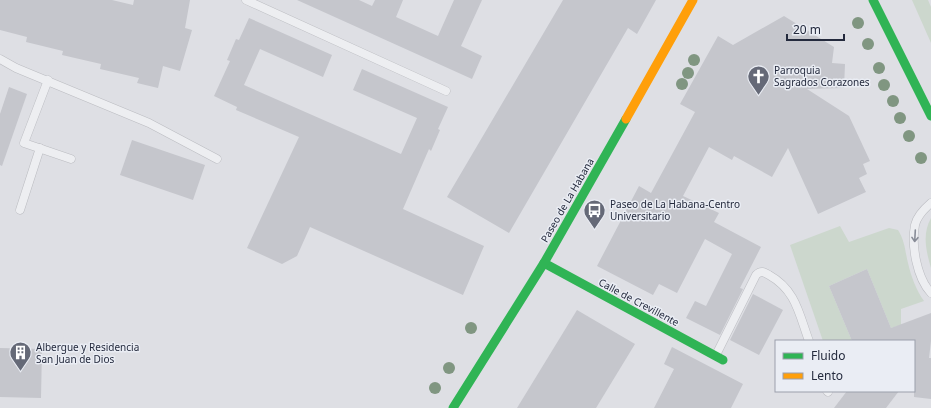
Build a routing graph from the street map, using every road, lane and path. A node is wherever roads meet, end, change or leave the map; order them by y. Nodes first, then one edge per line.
1 (246, 0) edge
2 (693, 0) edge
3 (873, 0) edge
4 (0, 59) edge
5 (48, 80) junction
6 (446, 91) dead end
7 (931, 116) edge
8 (40, 148) junction
9 (71, 159) dead end
10 (217, 159) dead end
11 (931, 203) edge
12 (20, 210) dead end
13 (544, 263) junction
14 (931, 293) edge
15 (809, 340) edge
16 (719, 358) joint
17 (454, 408) edge

1 - 6 lane
2 - 13 street, Paseo de La Habana
3 - 7 street
4 - 5 lane
5 - 8 lane
5 - 10 lane
8 - 9 lane
8 - 12 lane
11 -> 14 lane
13 - 16 street, Calle de Crevillente
13 - 17 street, Paseo de La Habana
15 - 16 lane

